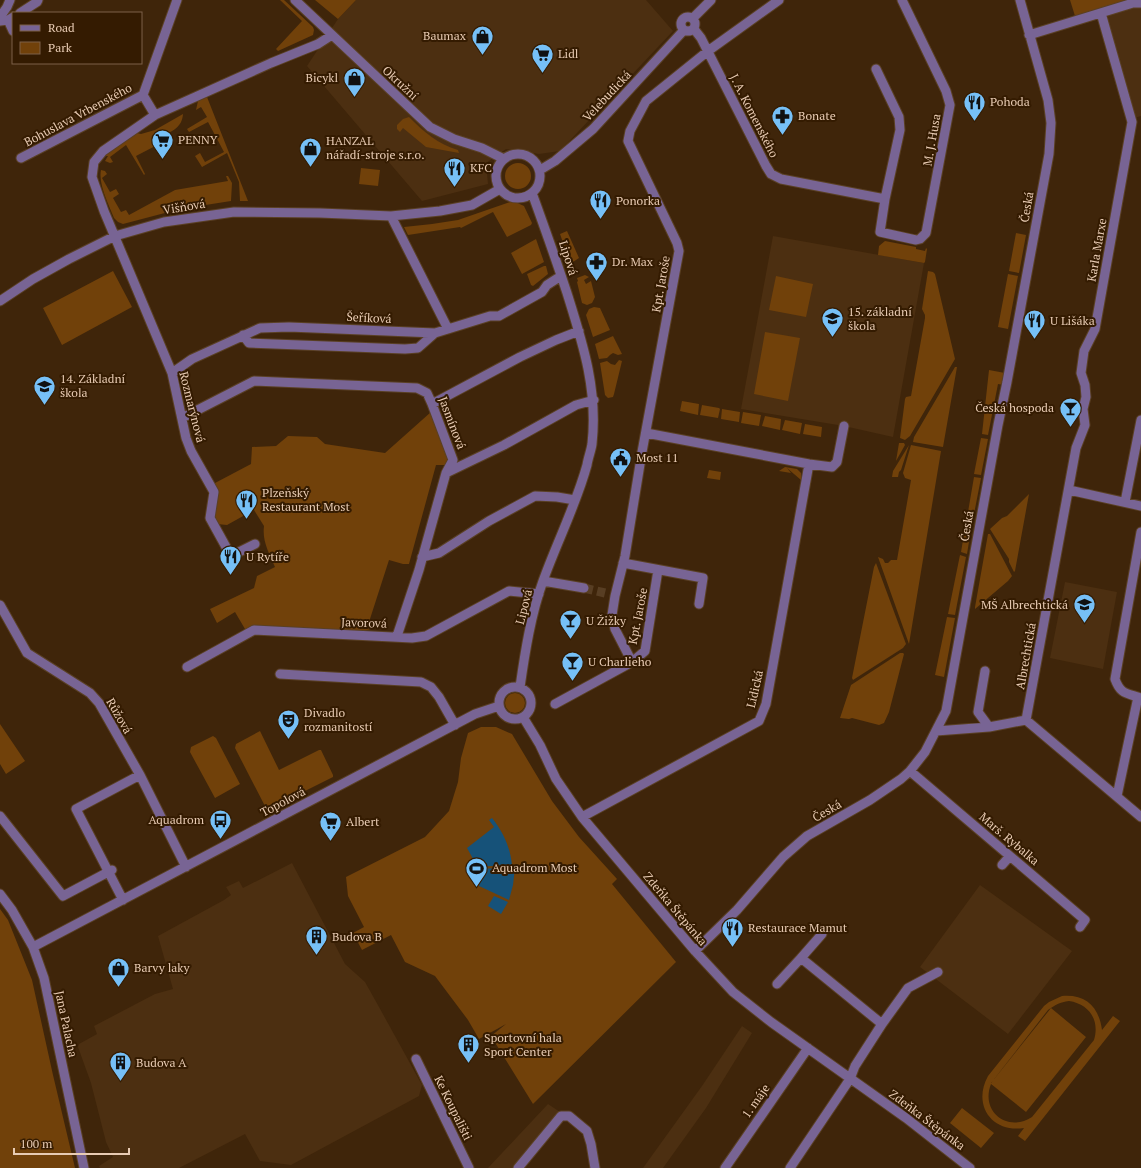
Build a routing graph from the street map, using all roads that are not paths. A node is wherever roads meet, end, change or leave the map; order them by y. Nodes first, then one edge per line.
1 (10, 0) edge
2 (38, 0) edge
3 (177, 0) edge
4 (295, 0) edge
5 (711, 0) edge
6 (779, 0) edge
7 (902, 0) edge
8 (1020, 0) edge
9 (1141, 3) edge
10 (22, 12) edge
11 (1101, 13) junction
12 (693, 18) junction
13 (5, 19) edge
14 (12, 29) edge
15 (694, 29) junction
16 (684, 30) junction
17 (332, 35) junction
18 (1029, 36) junction
19 (708, 50) junction
20 (876, 69) dead end
21 (143, 95) junction
22 (155, 115) junction
23 (1137, 121) edge
24 (21, 158) dead end
25 (504, 159) junction
26 (540, 170) junction
27 (500, 189) junction
28 (532, 193) junction
29 (885, 199) junction
30 (391, 216) junction
31 (115, 236) junction
32 (561, 276) junction
33 (0, 301) edge
34 (448, 329) junction
35 (579, 332) junction
36 (435, 333) junction
37 (243, 335) junction
38 (172, 374) junction
39 (594, 400) junction
40 (432, 404) junction
41 (182, 418) junction
42 (1141, 420) edge
43 (844, 426) dead end
44 (646, 433) junction
45 (809, 464) junction
46 (446, 473) junction
47 (1069, 490) junction
48 (575, 500) junction
49 (1126, 502) junction
50 (1141, 506) edge
51 (1141, 532) edge
52 (255, 544) dead end
53 (422, 557) junction
54 (623, 563) junction
55 (658, 570) junction
56 (543, 581) junction
57 (584, 588) tunnel mouth
58 (606, 593) tunnel mouth
59 (539, 594) junction
60 (615, 596) junction
61 (699, 604) dead end
62 (0, 605) edge
63 (397, 636) junction
64 (632, 662) junction
65 (187, 667) dead end
66 (985, 671) dead end
67 (280, 674) dead end
68 (520, 687) junction
69 (555, 704) dead end
70 (499, 706) junction
71 (523, 717) junction
72 (1026, 720) junction
73 (455, 725) junction
74 (990, 727) junction
75 (936, 731) junction
76 (910, 771) junction
77 (140, 775) junction
78 (1117, 796) junction
79 (0, 816) edge
80 (582, 817) junction
81 (1141, 817) edge
82 (1010, 856) junction
83 (1002, 865) dead end
84 (186, 867) junction
85 (110, 871) junction
86 (0, 894) edge
87 (123, 900) junction
88 (1080, 927) dead end
89 (822, 934) dead end
90 (33, 947) junction
91 (695, 951) junction
92 (801, 958) junction
93 (938, 972) dead end
94 (777, 984) dead end
95 (882, 1024) junction
96 (808, 1048) junction
97 (416, 1059) dead end
98 (850, 1079) junction
99 (84, 1168) edge
100 (469, 1168) edge
101 (518, 1168) edge
102 (596, 1168) edge
103 (725, 1168) edge
104 (790, 1168) edge
105 (970, 1168) edge

1 - 13 street
2 - 10 street
3 - 21 street, Bohuslava Vrbenského
4 - 17 street, Okružní
5 - 12 street
6 - 19 street
7 - 29 street, M. J. Husa
8 - 18 street, Česká
9 - 11 street
11 - 18 street
11 - 23 street, Karla Marxe
12 - 15 street
12 - 16 street
13 - 14 street
15 - 16 street
15 - 19 street, J. A. Komenského
16 - 26 street, Velebudická
17 - 22 street, Rozmarýnová
17 - 25 street, Okružní
18 - 75 street, Česká
19 - 29 street, J. A. Komenského
19 - 44 street, Kpt. Jaroše
20 - 29 street
21 - 22 street
21 - 24 street, Bohuslava Vrbenského
22 - 31 street, Rozmarýnová
23 - 47 street, Karla Marxe
25 - 26 street
25 - 27 street
26 - 28 street
27 - 28 street
27 - 30 street, Višňová
28 - 32 street, Lipová
30 - 31 street, Višňová
30 - 34 street
31 - 33 street, Višňová
31 - 38 street, Rozmarýnová
32 - 34 street, Šeříková
32 - 35 street, Lipová
34 - 36 street, Šeříková
35 - 39 street, Lipová
35 - 40 street
36 - 37 street, Šeříková
36 - 37 street
37 - 38 street, Šeříková
38 - 41 street, Rozmarýnová
39 - 46 street
39 - 48 street, Lipová
40 - 41 street, Jasmínová
40 - 46 street, Jasmínová
41 - 52 street, Rozmarýnová
42 - 49 street
43 - 45 street
44 - 45 street
44 - 54 street, Kpt. Jaroše
45 - 80 street, Lidická
46 - 53 street, Jasmínová
47 - 49 street
47 - 72 street, Albrechtická
48 - 53 street
48 - 56 street, Lipová
49 - 50 street
51 - 78 street
53 - 63 street, Jasmínová
54 - 55 street
54 - 60 street, Kpt. Jaroše
55 - 61 street
55 - 64 street, Kpt. Jaroše
56 - 57 street
56 - 59 street, Lipová
58 - 60 street
59 - 63 street, Javorová
59 - 68 street, Lipová
60 - 64 street, Kpt. Jaroše
62 - 77 street, Růžová
63 - 65 street, Javorová
64 - 69 street, Kpt. Jaroše
66 - 74 street
67 - 73 street
68 - 70 street
68 - 71 street
70 - 71 street
70 - 73 street, Topolová
71 - 80 street, Zdeňka Štěpánka
72 - 74 street
72 - 78 street
73 - 84 street, Topolová
74 - 75 street
75 - 76 street, Česká
76 - 82 street, Marš. Rybalka
76 - 91 street, Česká
77 - 84 street, Růžová
77 - 85 street
78 - 81 street
79 - 85 street
80 - 91 street, Zdeňka Štěpánka
82 - 83 street
82 - 88 street, Marš. Rybalka
84 - 87 street, Topolová
85 - 87 street
86 - 90 street, Jana Palacha
87 - 90 street, Topolová
89 - 92 street
90 - 99 street, Jana Palacha
91 - 96 street, Zdeňka Štěpánka
92 - 94 street
92 - 95 street
93 - 95 street
95 - 98 street
96 - 98 street, Zdeňka Štěpánka
96 - 103 street, 1. máje
97 - 100 street, Ke Koupališti
98 - 104 street
98 - 105 street, Zdeňka Štěpánka
101 - 102 street

